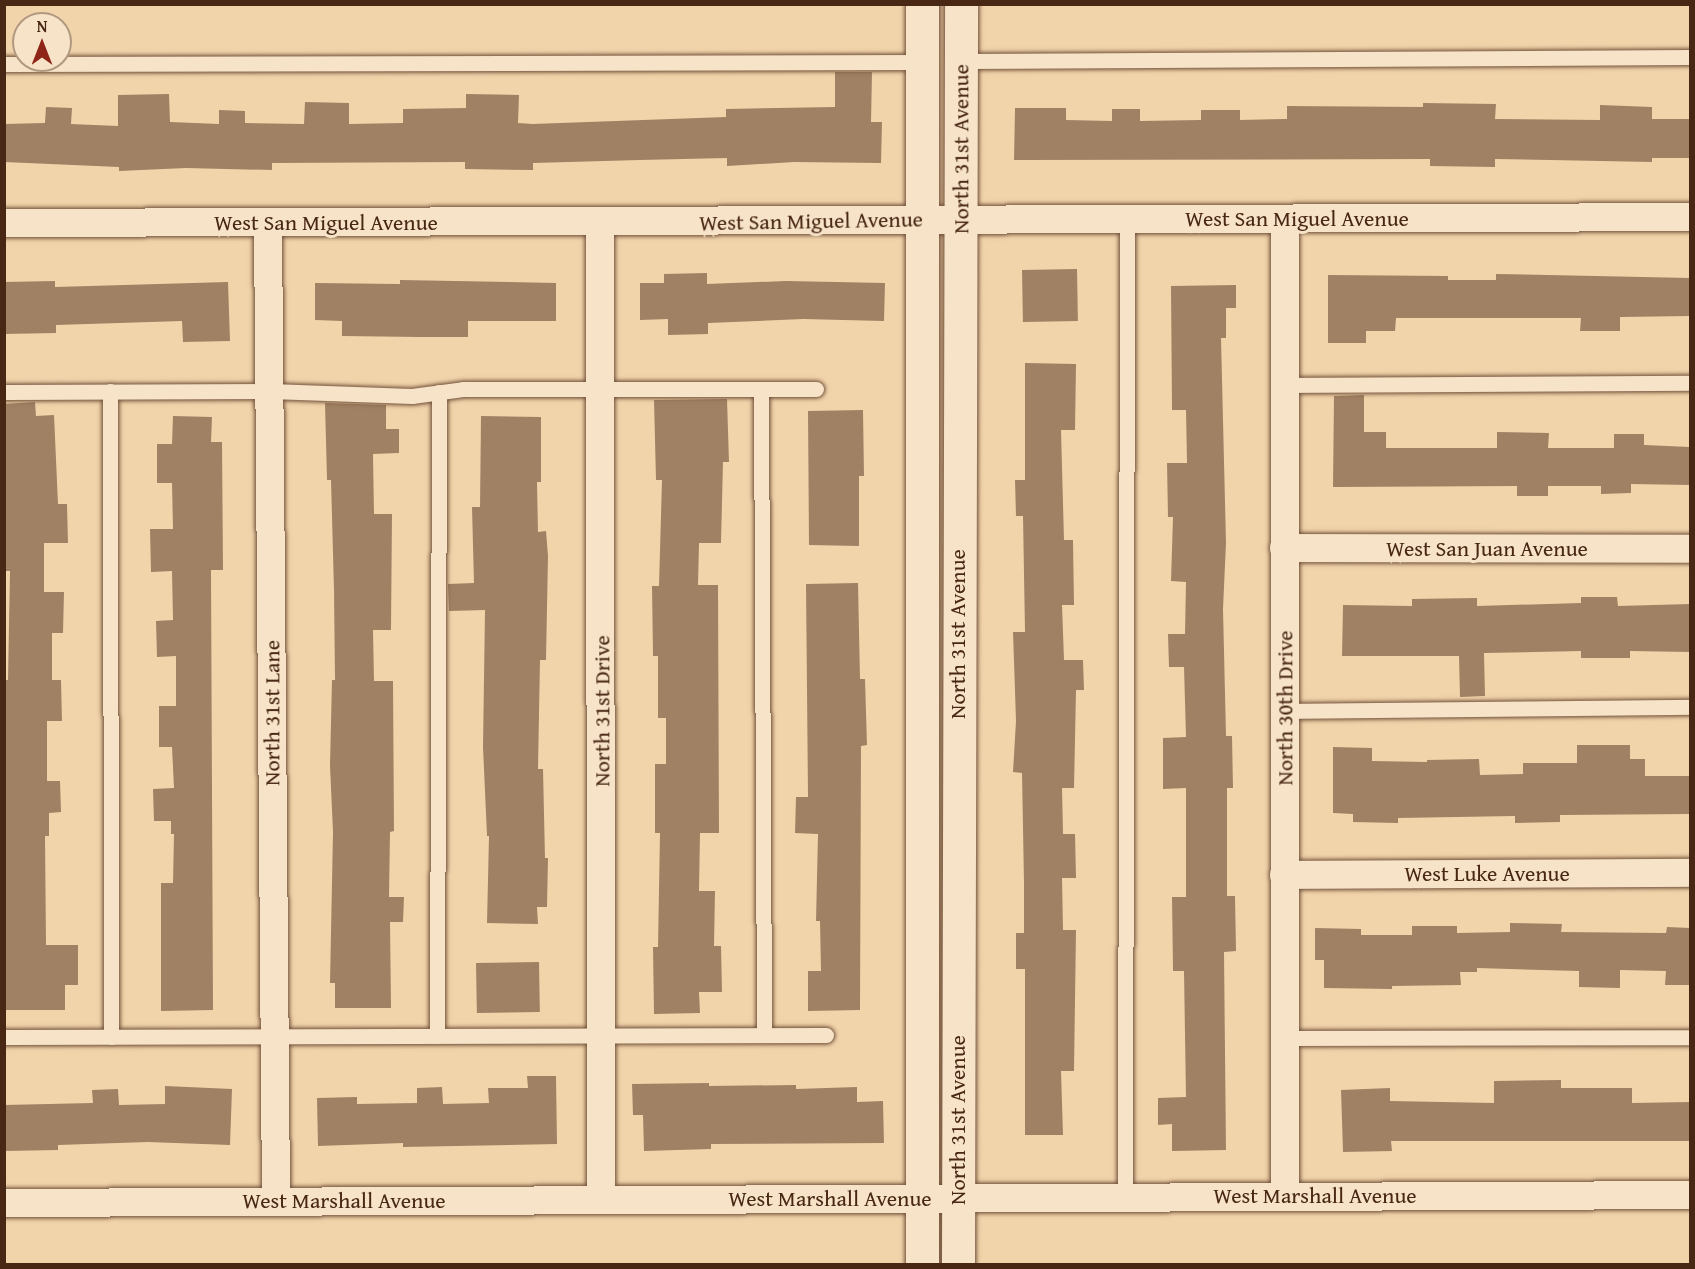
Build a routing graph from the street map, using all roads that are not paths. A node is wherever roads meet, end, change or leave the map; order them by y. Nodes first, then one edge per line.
1 (922, 4) edge
2 (961, 4) edge
3 (1690, 57) edge
4 (961, 61) junction
5 (923, 62) junction
6 (4, 64) edge
7 (1690, 217) edge
8 (962, 219) junction
9 (1127, 219) junction
10 (1285, 219) junction
11 (923, 220) junction
12 (600, 222) junction
13 (4, 224) edge
14 (268, 224) junction
15 (1690, 383) edge
16 (1284, 385) junction
17 (601, 388) junction
18 (816, 389) dead end
19 (270, 390) junction
20 (761, 390) junction
21 (4, 392) edge
22 (110, 392) junction
23 (439, 392) junction
24 (1284, 548) junction
25 (1690, 549) edge
26 (922, 684) junction
27 (958, 684) junction
28 (1690, 707) edge
29 (1285, 711) junction
30 (1690, 873) edge
31 (1284, 875) junction
32 (764, 1035) junction
33 (826, 1035) dead end
34 (437, 1036) junction
35 (602, 1036) junction
36 (4, 1037) edge
37 (111, 1037) junction
38 (275, 1037) junction
39 (1690, 1037) edge
40 (1284, 1038) junction
41 (1690, 1195) edge
42 (1285, 1196) junction
43 (1125, 1197) junction
44 (923, 1198) junction
45 (957, 1198) junction
46 (601, 1200) junction
47 (276, 1201) junction
48 (4, 1203) edge
49 (922, 1264) edge
50 (958, 1264) edge

1 - 5 street, North 31st Avenue
2 - 4 street, North 31st Avenue
3 - 4 lane
4 - 8 street, North 31st Avenue
5 - 6 lane
5 - 11 street, North 31st Avenue
7 - 10 street, West San Miguel Avenue
8 - 9 street, West San Miguel Avenue
8 - 11 street, West San Miguel Avenue
8 - 27 street, North 31st Avenue
9 - 10 street, West San Miguel Avenue
9 - 43 lane
10 - 16 street, North 30th Drive
11 - 12 street, West San Miguel Avenue
11 - 26 street, North 31st Avenue
12 - 14 street, West San Miguel Avenue
12 - 17 street, North 31st Drive
13 - 14 street, West San Miguel Avenue
14 - 19 street, North 31st Lane
15 - 16 lane
16 - 24 street, North 30th Drive
17 - 20 lane
17 - 23 lane
17 - 35 street, North 31st Drive
18 - 20 lane
19 - 22 lane
19 - 23 lane
19 - 38 street, North 31st Lane
20 - 32 lane
21 - 22 lane
22 - 37 lane
23 - 34 lane
24 - 25 street, West San Juan Avenue
24 - 29 street, North 30th Drive
26 - 27 street
26 - 44 street, North 31st Avenue
27 - 45 street, North 31st Avenue
28 - 29 lane
29 - 31 street, North 30th Drive
30 - 31 street, West Luke Avenue
31 - 40 street, North 30th Drive
32 - 33 lane
32 - 35 lane
34 - 35 lane
34 - 38 lane
35 - 46 street, North 31st Drive
36 - 37 lane
37 - 38 lane
38 - 47 street, North 31st Lane
39 - 40 lane
40 - 42 street, North 30th Drive
41 - 42 street, West Marshall Avenue
42 - 43 street, West Marshall Avenue
43 - 45 street, West Marshall Avenue
44 - 45 street, West Marshall Avenue
44 - 46 street, West Marshall Avenue
44 - 49 street, North 31st Avenue
45 - 50 street, North 31st Avenue
46 - 47 street, West Marshall Avenue
47 - 48 street, West Marshall Avenue

